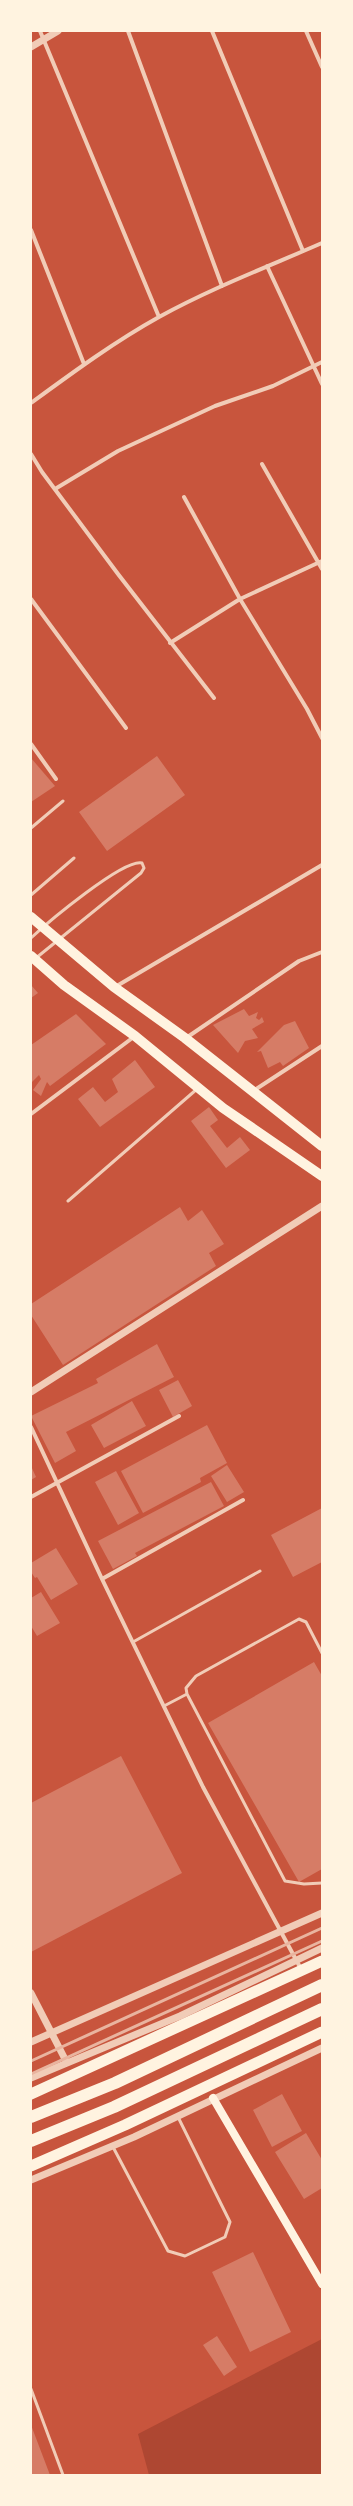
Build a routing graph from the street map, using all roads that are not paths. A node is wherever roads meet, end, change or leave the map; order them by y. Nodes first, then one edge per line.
1 (40, 31) edge
2 (58, 31) edge
3 (128, 31) edge
4 (212, 31) edge
5 (306, 31) edge
6 (44, 40) junction
7 (31, 47) edge
8 (322, 67) edge
9 (31, 230) edge
10 (322, 243) edge
11 (303, 251) junction
12 (267, 266) junction
13 (222, 286) junction
14 (158, 317) junction
15 (322, 362) edge
16 (84, 364) junction
17 (314, 366) junction
18 (322, 384) edge
19 (31, 403) edge
20 (31, 454) edge
21 (262, 464) dead end
22 (55, 489) junction
23 (184, 497) dead end
24 (320, 562) edge
25 (322, 569) edge
26 (31, 599) edge
27 (240, 599) junction
28 (170, 643) junction
29 (214, 698) dead end
30 (126, 728) dead end
31 (322, 738) edge
32 (31, 744) edge
33 (56, 779) dead end
34 (63, 801) dead end
35 (31, 828) edge
36 (74, 858) dead end
37 (322, 865) edge
38 (31, 895) edge
39 (31, 917) edge
40 (43, 927) junction
41 (31, 938) edge
42 (58, 940) junction
43 (322, 952) edge
44 (33, 957) edge
45 (114, 987) junction
46 (135, 1036) junction
47 (185, 1038) junction
48 (322, 1046) edge
49 (199, 1088) junction
50 (253, 1091) junction
51 (31, 1114) edge
52 (322, 1145) edge
53 (322, 1176) edge
54 (68, 1201) dead end
55 (322, 1206) edge
56 (31, 1392) edge
57 (179, 1416) dead end
58 (31, 1427) edge
59 (56, 1484) junction
60 (31, 1496) edge
61 (243, 1500) dead end
62 (260, 1571) dead end
63 (102, 1579) junction
64 (133, 1642) junction
65 (322, 1653) edge
66 (187, 1694) junction
67 (164, 1706) junction
68 (322, 1883) edge
69 (322, 1912) edge
70 (281, 1931) junction
71 (322, 1948) edge
72 (322, 1960) edge
73 (300, 1965) junction
74 (322, 1985) edge
75 (31, 1993) edge
76 (322, 2009) edge
77 (322, 2032) edge
78 (52, 2034) junction
79 (31, 2042) edge
80 (322, 2048) edge
81 (67, 2063) junction
82 (31, 2078) edge
83 (31, 2094) edge
84 (214, 2098) junction
85 (177, 2115) junction
86 (31, 2117) edge
87 (31, 2141) edge
88 (112, 2146) junction
89 (31, 2166) edge
90 (31, 2180) edge
91 (322, 2284) edge
92 (31, 2389) edge
93 (63, 2475) edge

1 - 6 street
2 - 6 street
3 - 13 street
4 - 11 street
5 - 8 street
6 - 7 street
6 - 14 street
9 - 16 street
10 - 11 street
11 - 12 street
12 - 13 street
12 - 17 street
13 - 14 street
14 - 16 street
15 - 17 street
16 - 19 street
17 - 18 street
17 - 22 street
20 - 22 street
21 - 24 street
22 - 28 street
23 - 27 street
24 - 25 street
24 - 27 street
26 - 30 street
27 - 28 street
27 - 31 street
28 - 29 street
32 - 33 street
34 - 35 lane
36 - 38 lane
37 - 45 street
39 - 40 main road
40 - 41 lane
40 - 42 main road
40 - 42 lane
42 - 44 lane
42 - 45 main road
43 - 47 street
44 - 46 main road
45 - 47 main road
46 - 49 main road
46 - 51 street
47 - 50 main road
48 - 50 street
49 - 53 main road
49 - 54 lane
50 - 52 main road
55 - 56 street
57 - 59 street
58 - 59 street
59 - 60 street
59 - 63 street
61 - 63 street
62 - 64 lane
63 - 64 street
64 - 67 street
65 - 66 lane
66 - 67 lane
66 - 68 lane
67 - 70 street
69 - 70 street
70 - 73 street
70 - 78 street
71 - 73 street
72 - 73 highway
73 - 81 street
73 - 83 highway
74 - 86 highway
75 - 78 street
76 - 87 highway
77 - 89 highway
78 - 79 street
78 - 81 street
80 - 84 street
81 - 82 street
84 - 85 street
84 - 91 main road
85 - 88 street
85 - 88 lane
88 - 90 street
92 - 93 lane

